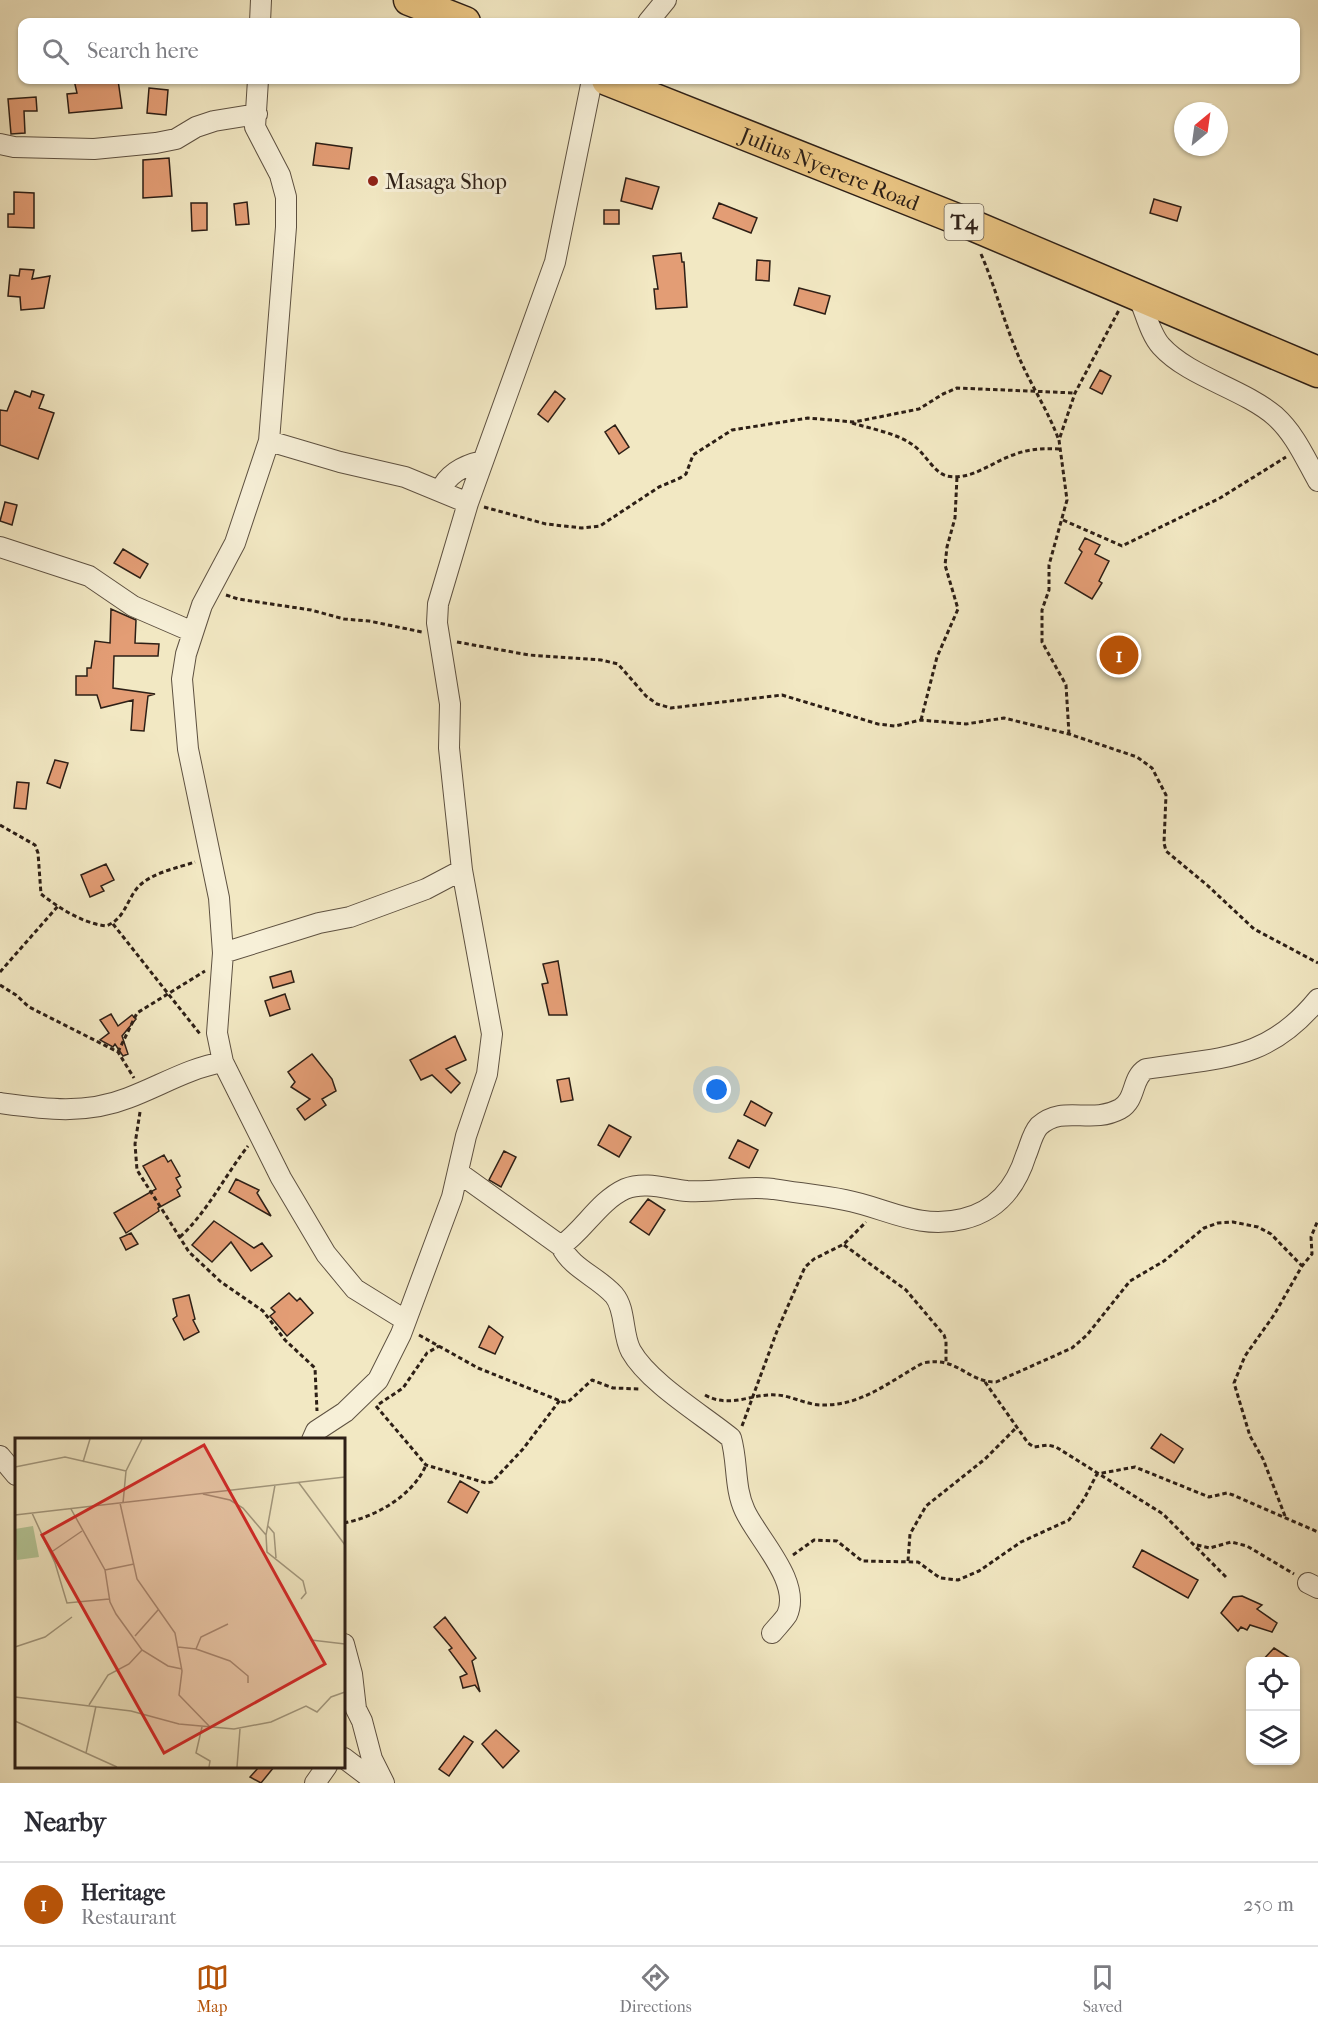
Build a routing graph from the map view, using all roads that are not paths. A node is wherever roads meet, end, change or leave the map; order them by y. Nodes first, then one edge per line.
1 (261, 0) edge
2 (409, 0) edge
3 (666, 0) edge
4 (260, 18) edge
5 (455, 18) edge
6 (651, 18) edge
7 (258, 84) edge
8 (606, 84) edge
9 (617, 84) edge
10 (257, 114) junction
11 (0, 144) edge
12 (1133, 294) junction
13 (1318, 372) edge
14 (269, 441) junction
15 (483, 461) junction
16 (1318, 481) edge
17 (440, 491) junction
18 (468, 502) junction
19 (0, 547) edge
20 (193, 632) junction
21 (462, 870) junction
22 (223, 958) junction
23 (1318, 999) edge
24 (223, 1062) junction
25 (0, 1103) edge
26 (459, 1173) junction
27 (561, 1246) junction
28 (404, 1323) junction
29 (314, 1435) edge
30 (0, 1456) edge
31 (15, 1473) edge
32 (772, 1633) dead end
33 (345, 1648) edge
34 (345, 1759) edge
35 (326, 1768) edge
36 (315, 1783) edge
37 (377, 1783) edge
38 (384, 1783) edge

1 - 4 street
2 - 5 highway
3 - 6 street
7 - 10 street
8 - 15 street
9 - 12 highway, Julius Nyerere Road / T4
10 - 11 street
10 - 14 street
12 - 13 highway, Julius Nyerere Road / T4
12 - 16 street
14 - 17 street
14 - 20 street
15 - 17 street
15 - 18 street
17 - 18 street
18 - 21 street
19 - 20 street
20 - 22 street
21 - 22 street
21 - 26 street
22 - 24 street
23 - 27 street
24 - 25 street
24 - 28 street
26 - 27 street
26 - 28 street
27 - 32 street
28 - 29 street
30 - 31 street
33 - 38 street
34 - 37 street
35 - 36 street

